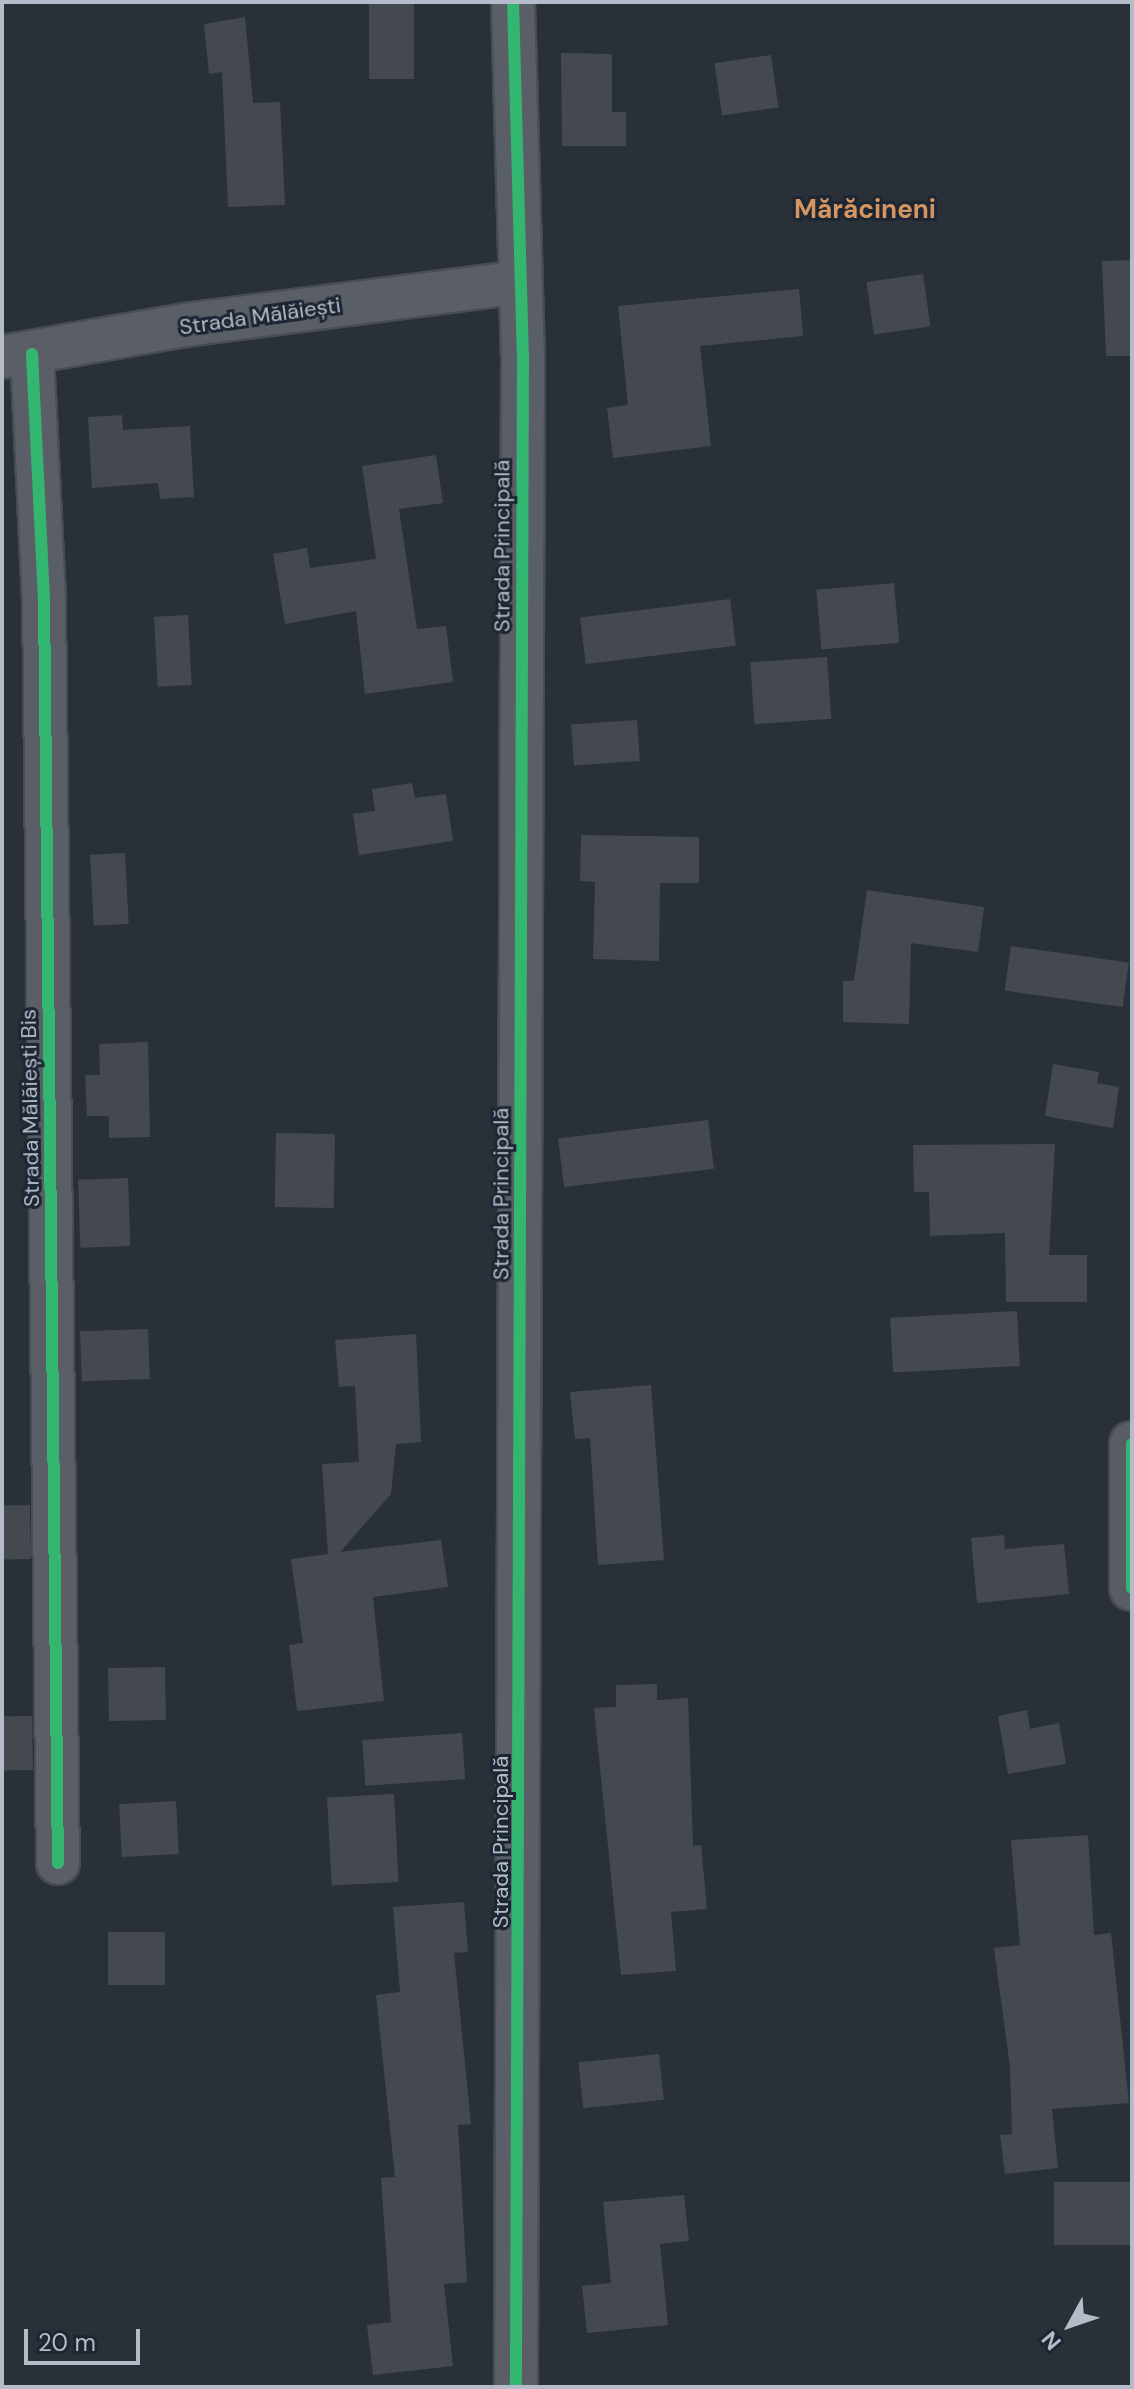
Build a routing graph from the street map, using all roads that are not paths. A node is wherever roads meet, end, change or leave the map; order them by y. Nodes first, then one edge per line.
1 (513, 2) edge
2 (519, 282) junction
3 (17, 356) edge
4 (1132, 1444) edge
5 (1132, 1588) edge
6 (58, 1863) dead end
7 (516, 2387) edge

1 - 2 street, Strada Principală
2 - 3 street, Strada Mălăiești
2 - 7 street, Strada Principală
3 - 6 street, Strada Mălăiești Bis
4 - 5 main road

